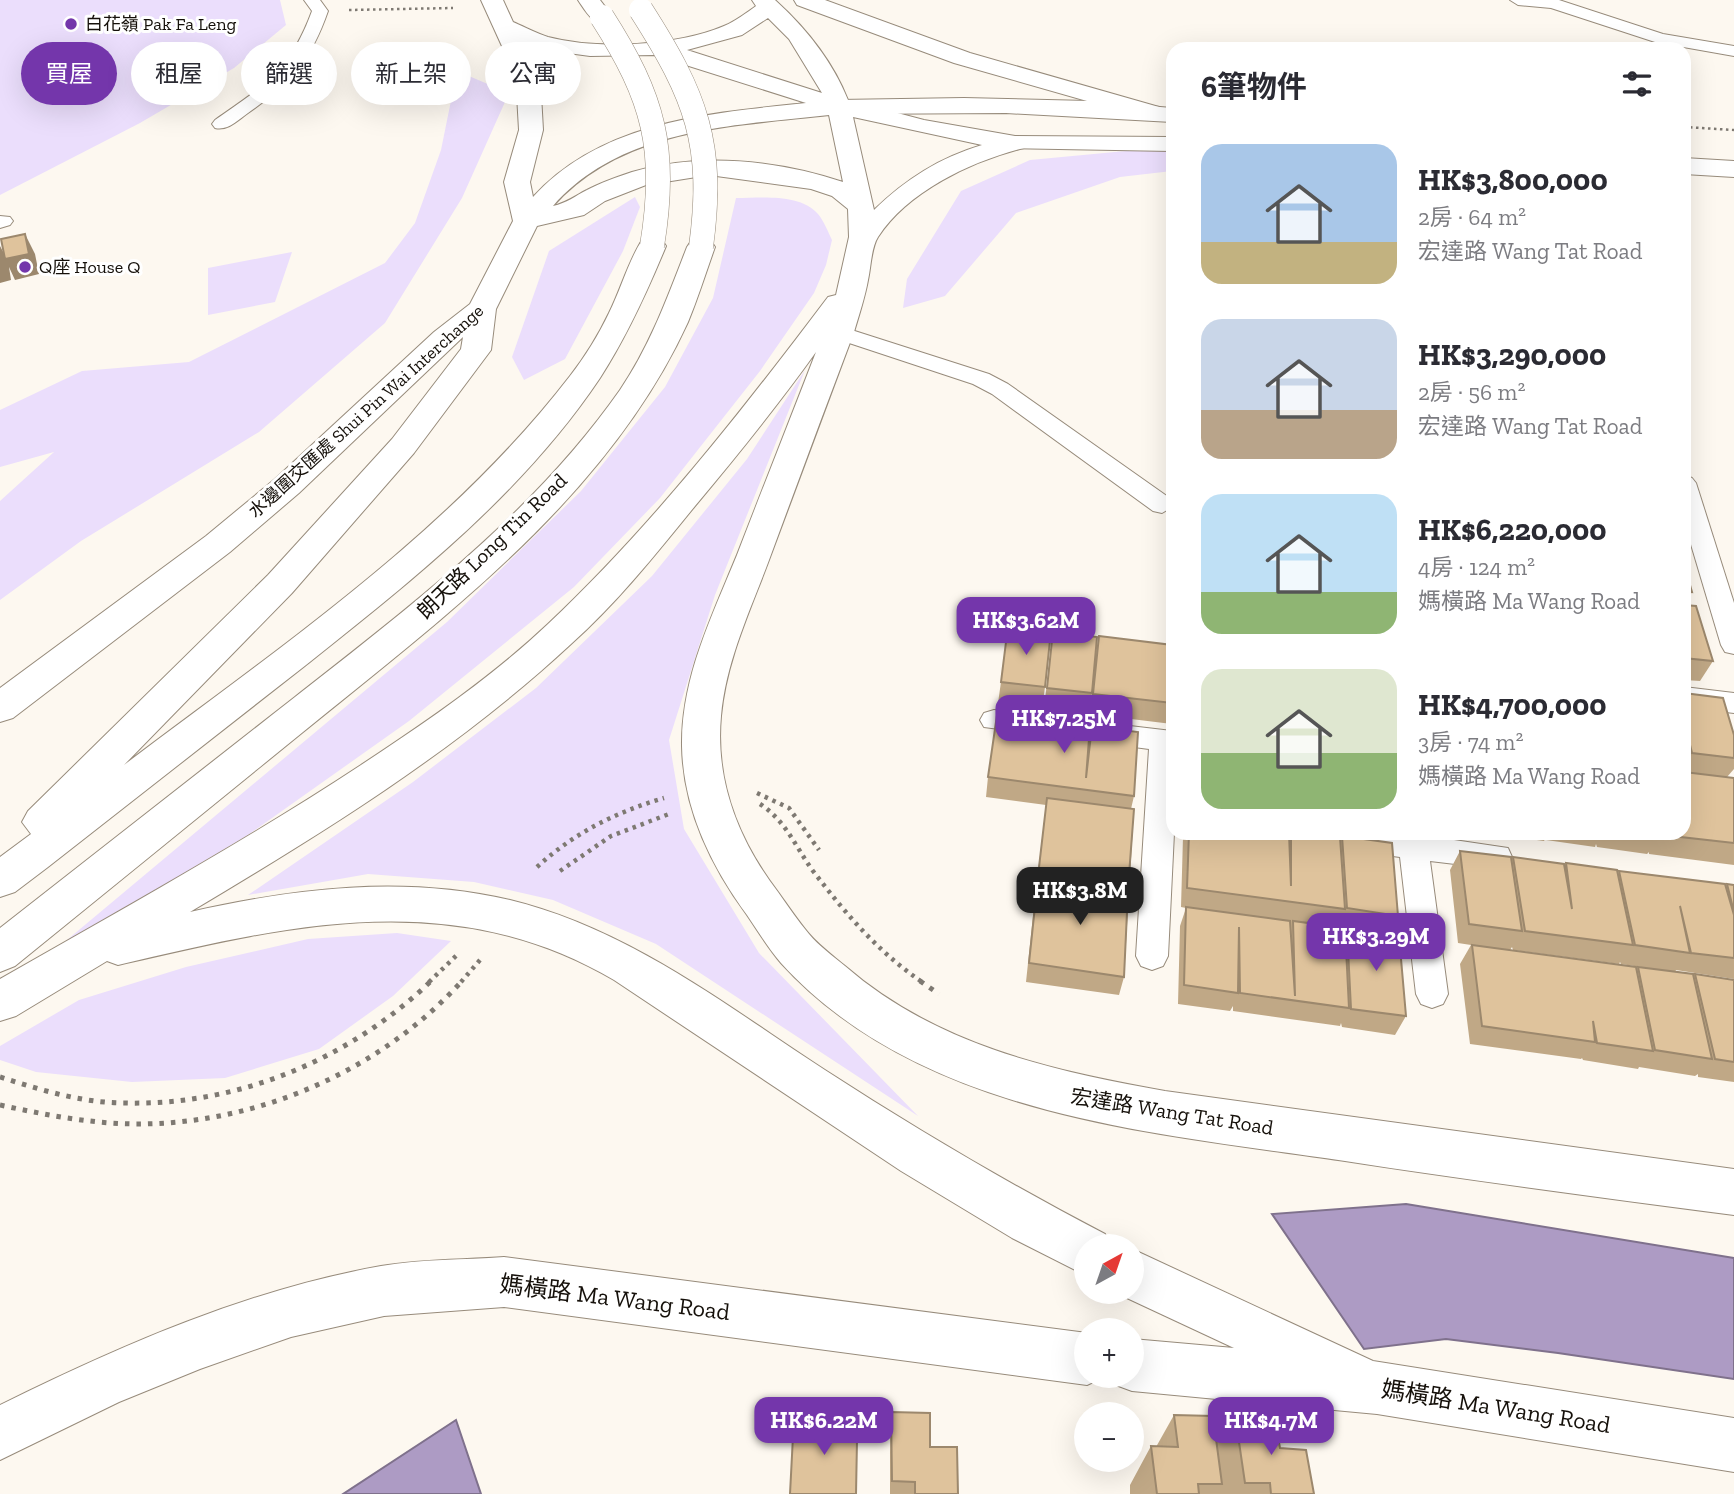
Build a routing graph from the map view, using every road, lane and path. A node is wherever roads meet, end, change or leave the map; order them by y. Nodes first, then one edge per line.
1 (492, 0) edge
2 (805, 0) edge
3 (1518, 0) edge
4 (1548, 1) edge
5 (766, 3) edge
6 (637, 5) edge
7 (316, 6) edge
8 (453, 8) dead end
9 (596, 8) edge
10 (506, 26) junction
11 (1679, 42) edge
12 (1691, 44) edge
13 (659, 49) junction
14 (1734, 51) edge
15 (839, 107) junction
16 (1161, 114) edge
17 (221, 124) dead end
18 (1691, 127) edge
19 (1734, 130) edge
20 (1015, 143) junction
21 (1166, 145) edge
22 (1691, 146) edge
23 (1734, 148) edge
24 (1691, 166) edge
25 (1734, 169) edge
26 (861, 207) junction
27 (526, 222) junction
28 (863, 237) junction
29 (854, 282) junction
30 (482, 309) junction
31 (839, 332) junction
32 (1162, 505) dead end
33 (1691, 528) edge
34 (1695, 554) edge
35 (1734, 645) edge
36 (1691, 698) edge
37 (1734, 703) edge
38 (0, 708) edge
39 (994, 720) edge
40 (1166, 741) edge
41 (757, 793) dead end
42 (676, 795) dead end
43 (760, 803) dead end
44 (1166, 815) edge
45 (698, 818) junction
46 (1412, 840) edge
47 (820, 850) dead end
48 (1520, 860) edge
49 (0, 862) edge
50 (537, 867) dead end
51 (560, 871) dead end
52 (0, 880) edge
53 (0, 953) edge
54 (84, 954) junction
55 (458, 954) dead end
56 (1152, 956) dead end
57 (480, 960) dead end
58 (1432, 993) dead end
59 (0, 1002) edge
60 (950, 1002) dead end
61 (0, 1077) edge
62 (0, 1105) edge
63 (1734, 1192) edge
64 (1074, 1244) edge
65 (1144, 1280) edge
66 (1074, 1357) edge
67 (1144, 1367) edge
68 (1377, 1388) junction
69 (0, 1433) edge
70 (1734, 1445) edge

1 - 10 main road
2 - 16 main road
3 - 4 lane
4 - 11 lane
5 - 13 main road
5 - 15 main road
6 - 53 main road, 朗天路 Long Tin Road, bridge
7 - 8 path
7 - 17 lane
9 - 52 main road, bridge
10 - 13 main road
10 - 27 main road
12 - 14 lane
13 - 15 main road
15 - 16 main road, 水邊圍交匯處 Shui Pin Wai Interchange
15 - 20 main road
15 - 26 main road
15 - 27 main road, 水邊圍交匯處 Shui Pin Wai Interchange
18 - 19 path
20 - 21 main road
20 - 28 main road
22 - 23 main road
24 - 25 main road
26 - 27 main road
26 - 28 main road
27 - 30 main road, 水邊圍交匯處 Shui Pin Wai Interchange
28 - 29 main road
29 - 31 main road
29 - 54 main road
30 - 38 main road, 水邊圍交匯處 Shui Pin Wai Interchange
30 - 49 main road
31 - 32 lane
31 - 45 main road
33 - 34 lane
34 - 35 lane
36 - 37 lane
39 - 40 lane
41 - 47 path
42 - 50 path
43 - 60 path
44 - 56 lane
45 - 51 path
45 - 63 main road, 宏達路 Wang Tat Road
46 - 48 lane
46 - 58 lane
54 - 59 main road
54 - 64 main road
55 - 61 path
57 - 62 path
65 - 68 main road
66 - 69 main road, 媽橫路 Ma Wang Road
67 - 68 main road, 媽橫路 Ma Wang Road
68 - 70 main road, 媽橫路 Ma Wang Road

